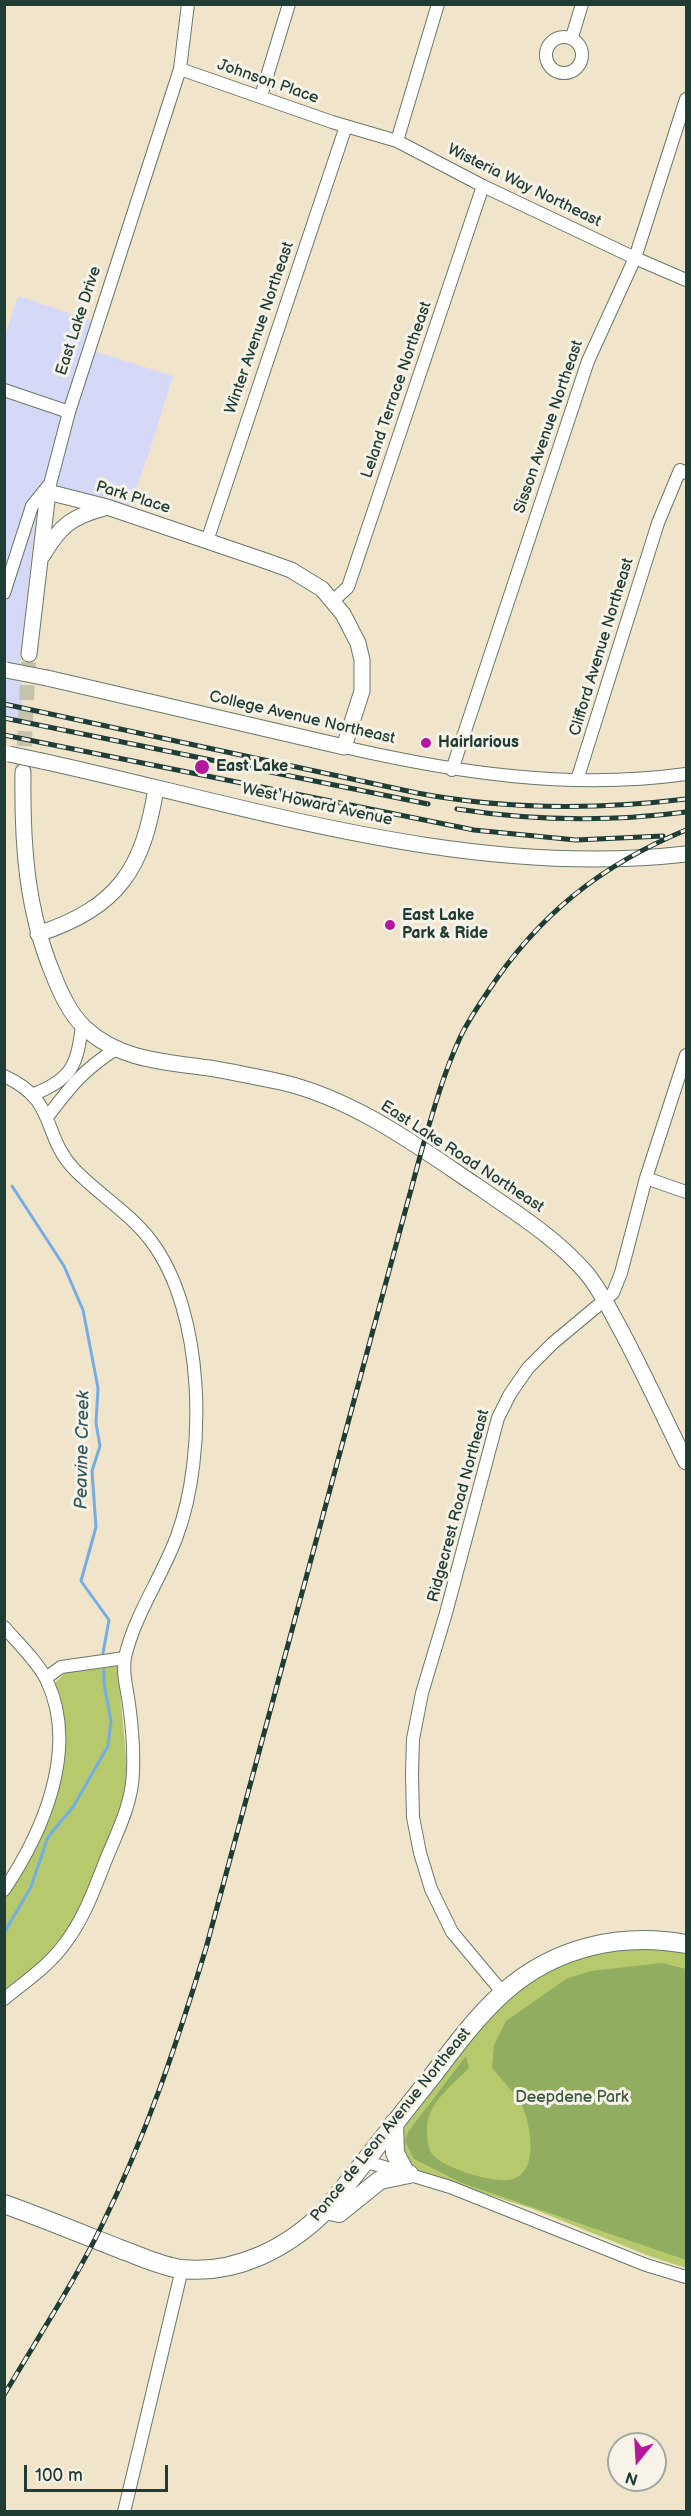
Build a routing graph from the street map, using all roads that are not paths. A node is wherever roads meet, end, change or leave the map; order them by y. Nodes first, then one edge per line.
1 (188, 4) edge
2 (289, 4) edge
3 (438, 4) edge
4 (582, 4) edge
5 (572, 37) dead end
6 (180, 69) junction
7 (261, 96) junction
8 (687, 99) edge
9 (346, 126) junction
10 (397, 141) junction
11 (483, 186) junction
12 (634, 258) junction
13 (687, 280) edge
14 (4, 390) edge
15 (69, 412) junction
16 (687, 473) edge
17 (49, 489) junction
18 (107, 507) junction
19 (207, 541) junction
20 (39, 563) junction
21 (4, 593) edge
22 (334, 600) junction
23 (29, 654) tunnel mouth
24 (5, 670) edge
25 (344, 747) junction
26 (7, 753) edge
27 (452, 770) junction
28 (23, 772) tunnel mouth
29 (687, 774) edge
30 (578, 780) junction
31 (156, 788) junction
32 (687, 854) edge
33 (38, 934) junction
34 (82, 1026) junction
35 (116, 1049) junction
36 (687, 1055) edge
37 (4, 1076) edge
38 (34, 1095) junction
39 (48, 1116) junction
40 (646, 1178) junction
41 (687, 1192) edge
42 (605, 1301) junction
43 (687, 1462) edge
44 (4, 1627) edge
45 (125, 1658) junction
46 (46, 1678) junction
47 (4, 1890) edge
48 (687, 1944) edge
49 (503, 1993) junction
50 (4, 1999) edge
51 (394, 2123) junction
52 (364, 2161) junction
53 (407, 2173) junction
54 (4, 2204) edge
55 (326, 2210) junction
56 (182, 2269) junction
57 (687, 2277) edge
58 (124, 2511) edge

1 - 6 street, East Lake Drive
2 - 7 street
3 - 10 street
4 - 5 street
6 - 7 street, Johnson Place
6 - 15 street, East Lake Drive
7 - 9 street, Johnson Place
8 - 12 street, Sisson Avenue Northeast
9 - 10 street, Wisteria Way Northeast
9 - 19 street, Winter Avenue Northeast
10 - 11 street, Wisteria Way Northeast
11 - 12 street, Wisteria Way Northeast
11 - 22 street, Leland Terrace Northeast
12 - 13 street, Wisteria Way Northeast
12 - 27 street, Sisson Avenue Northeast
14 - 15 street
15 - 17 street, East Lake Drive
16 - 30 street, Clifford Avenue Northeast
17 - 18 main road, Park Place
17 - 20 main road, East Lake Drive
17 - 21 street
18 - 19 main road, Park Place
18 - 20 main road
19 - 22 main road, Park Place
20 - 23 main road, East Lake Drive
22 - 25 main road
24 - 25 main road, College Avenue Northeast, bridge
25 - 27 street, College Avenue Northeast
26 - 31 main road, West Howard Avenue, bridge
27 - 30 street, College Avenue Northeast
28 - 33 main road, East Lake Road Northeast
29 - 30 street, College Avenue Northeast
31 - 32 main road, West Howard Avenue
31 - 33 main road
33 - 34 main road, East Lake Road Northeast
34 - 35 main road, East Lake Road Northeast
34 - 38 street
35 - 39 street
35 - 42 main road, East Lake Road Northeast
36 - 40 street, Ridgecrest Road Northeast
37 - 38 street
38 - 39 street
39 - 45 street
40 - 41 street
40 - 42 street, Ridgecrest Road Northeast
42 - 43 main road, East Lake Road Northeast
42 - 49 street, Ridgecrest Road Northeast
44 - 46 street
45 - 46 street
45 - 50 street
46 - 47 street
48 - 49 highway, Ponce de Leon Avenue Northeast
49 - 51 highway, Ponce de Leon Avenue Northeast
51 - 52 highway, Ponce de Leon Avenue Northeast
51 - 53 highway
52 - 53 street
52 - 55 highway, Ponce de Leon Avenue Northeast
53 - 55 highway
53 - 57 street
54 - 56 highway, Ponce de Leon Avenue Northeast
55 - 56 highway, Ponce de Leon Avenue Northeast
56 - 58 street

